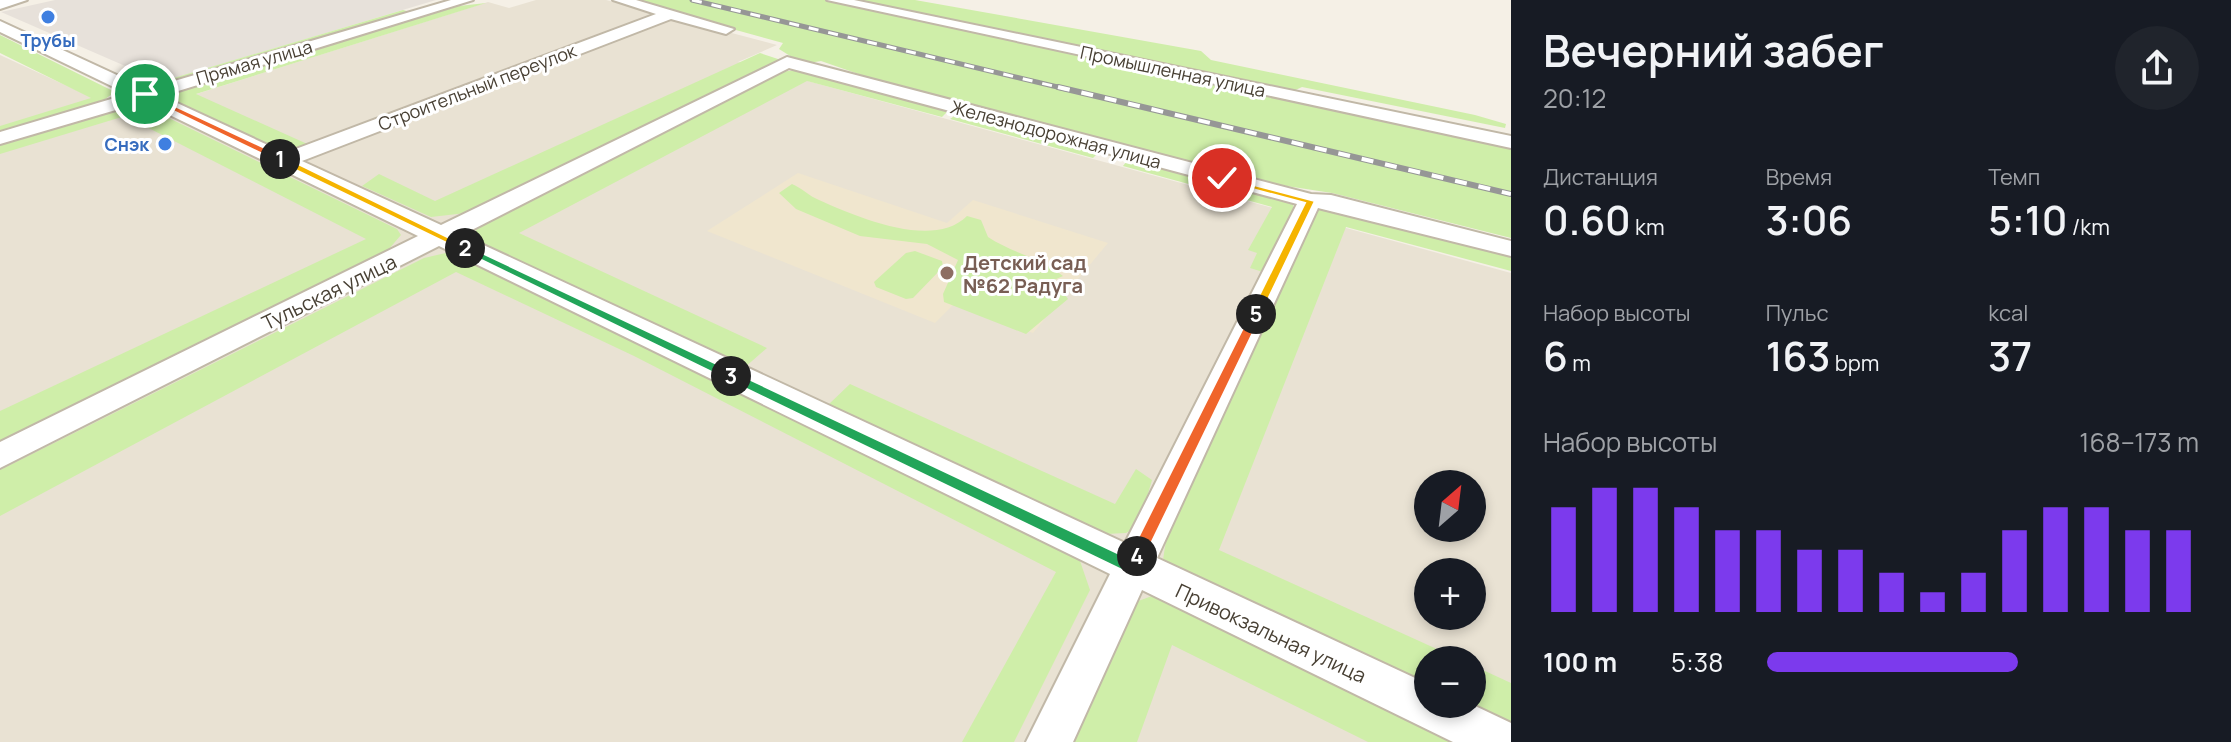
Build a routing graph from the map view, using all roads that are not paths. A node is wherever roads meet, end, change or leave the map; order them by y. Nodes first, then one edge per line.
1 (19, 0) edge
2 (464, 0) edge
3 (478, 0) edge
4 (620, 0) edge
5 (834, 0) edge
6 (0, 4) edge
7 (670, 14) junction
8 (0, 26) edge
9 (726, 29) dead end
10 (787, 62) joint
11 (145, 94) junction
12 (0, 138) edge
13 (1511, 142) edge
14 (283, 161) junction
15 (1310, 201) junction
16 (441, 237) junction
17 (1511, 249) edge
18 (0, 456) edge
19 (1132, 567) junction
20 (1049, 742) edge
21 (1502, 742) edge

1 - 6 street
2 - 3 street, Прямая улица
2 - 11 street, Прямая улица
4 - 7 street
5 - 13 street, Промышленная улица
7 - 9 street
7 - 14 street, Строительный переулок
8 - 11 street, Привокзальная улица
10 - 15 street, Железнодорожная улица
10 - 16 street, Тульская улица
11 - 12 street, Прямая улица
11 - 14 street, Привокзальная улица
14 - 16 street, Привокзальная улица
15 - 17 street, Железнодорожная улица
15 - 19 street
16 - 18 street, Тульская улица
16 - 19 street, Привокзальная улица
19 - 20 street
19 - 21 street, Привокзальная улица

